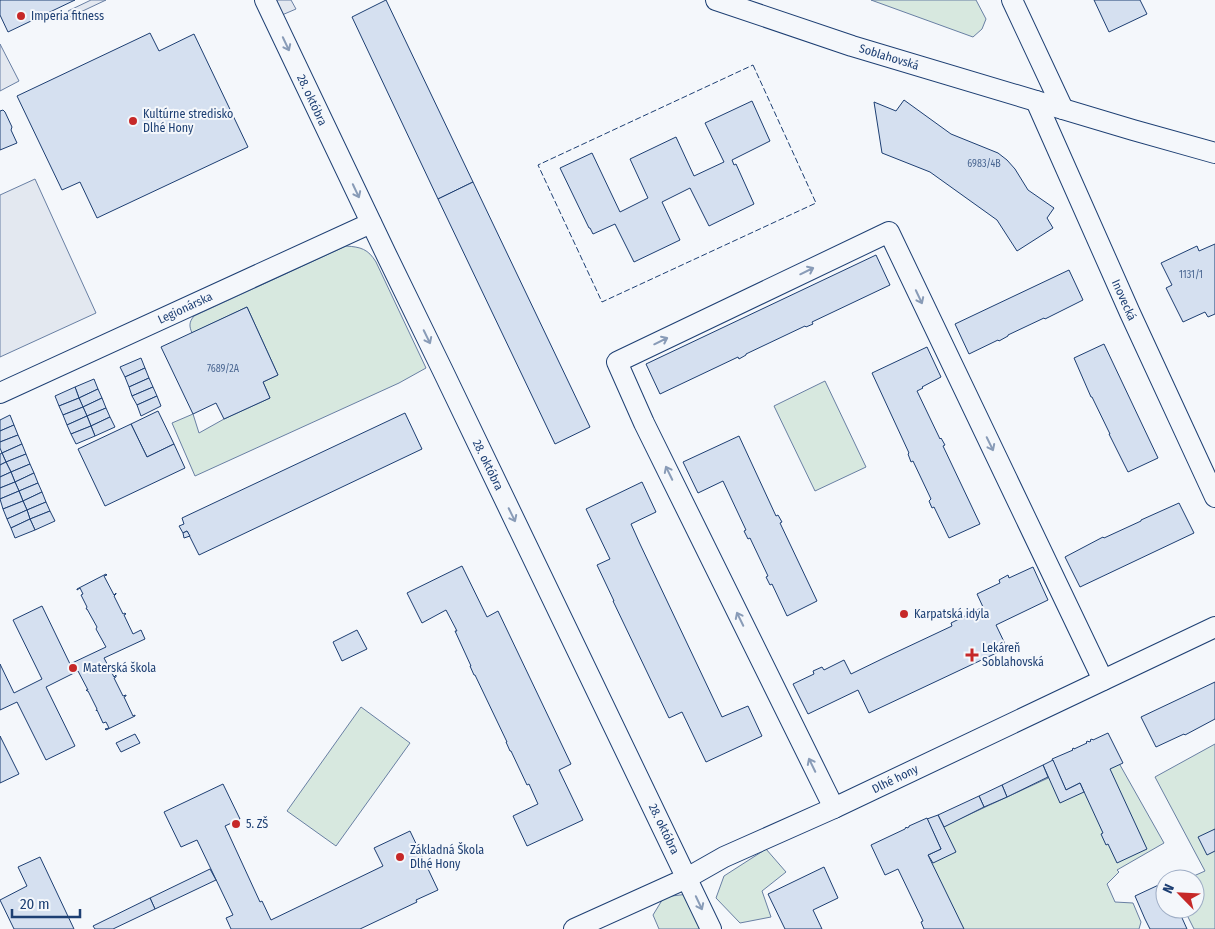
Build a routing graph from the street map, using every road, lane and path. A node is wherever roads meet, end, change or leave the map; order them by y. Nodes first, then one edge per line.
1 (265, 0) edge
2 (716, 0) edge
3 (1012, 0) edge
4 (1036, 101) junction
5 (1063, 109) junction
6 (1215, 153) edge
7 (371, 222) junction
8 (0, 393) edge
9 (1215, 497) edge
10 (1215, 627) edge
11 (1103, 680) junction
12 (834, 808) junction
13 (687, 878) junction
14 (574, 929) edge
15 (711, 929) edge

1 -> 7 street, 28. októbra
2 - 4 street, Soblahovská
3 - 5 street
4 - 5 street, Soblahovská
4 - 9 street, Inovecká
5 - 6 street, Soblahovská
7 - 8 street, Legionárska
7 -> 13 street, 28. októbra
10 - 11 street, Dlhé hony
11 - 12 street, Dlhé hony
12 -> 11 street
12 - 13 street, Dlhé hony
13 - 14 street, Dlhé hony
13 -> 15 street, 28. októbra

